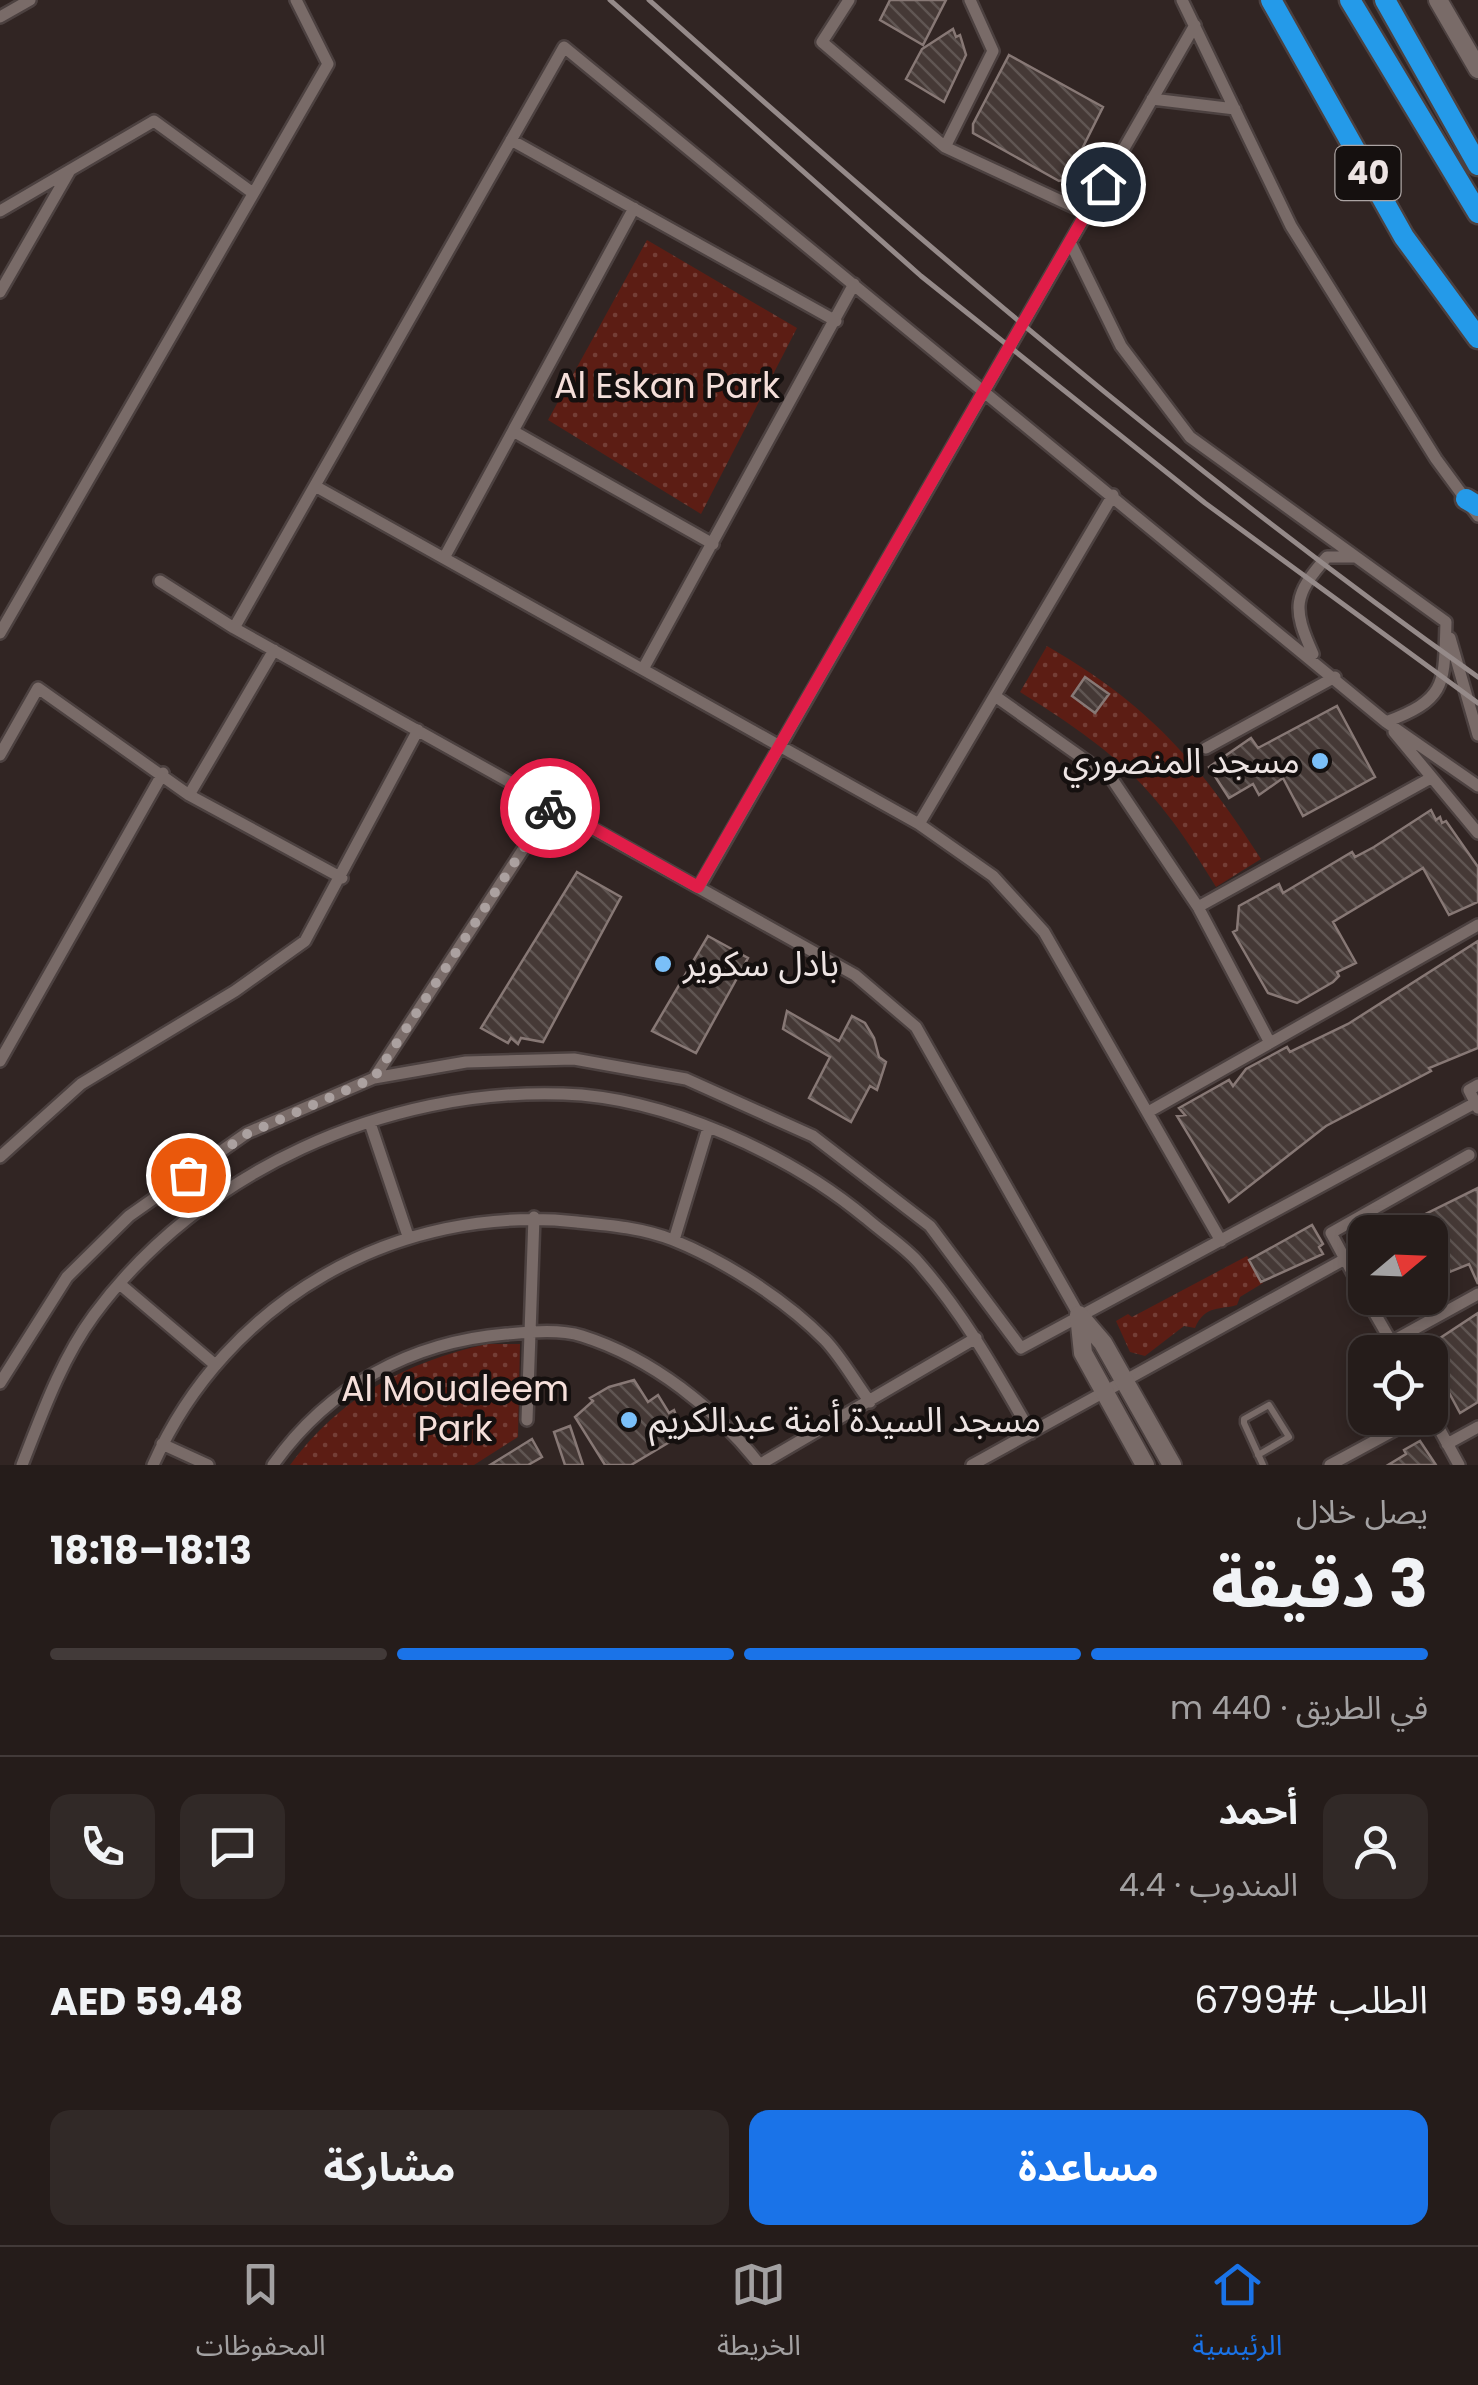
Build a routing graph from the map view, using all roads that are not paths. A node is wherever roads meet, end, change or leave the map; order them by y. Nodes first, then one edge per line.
1 (30, 0) edge
2 (296, 0) edge
3 (849, 0) edge
4 (970, 0) edge
5 (1182, 0) edge
6 (1271, 0) edge
7 (1350, 0) edge
8 (1385, 0) edge
9 (1438, 0) edge
10 (0, 17) edge
11 (1194, 26) junction
12 (1478, 69) edge
13 (1152, 99) junction
14 (1235, 110) junction
15 (511, 140) junction
16 (945, 147) junction
17 (1478, 165) edge
18 (71, 169) junction
19 (254, 192) junction
20 (634, 208) junction
21 (0, 211) edge
22 (1087, 213) junction
23 (1478, 213) edge
24 (1070, 242) junction
25 (854, 284) junction
26 (0, 292) edge
27 (836, 321) junction
28 (1478, 338) edge
29 (982, 388) junction
30 (513, 431) junction
31 (315, 486) junction
32 (1113, 495) junction
33 (1474, 507) edge
34 (712, 544) junction
35 (1352, 557) junction
36 (444, 558) junction
37 (160, 580) dead end
38 (1446, 622) junction
39 (234, 628) junction
40 (0, 632) edge
41 (274, 650) junction
42 (1315, 660) junction
43 (643, 670) junction
44 (1335, 677) junction
45 (994, 696) junction
46 (1386, 722) junction
47 (418, 730) junction
48 (1478, 735) edge
49 (778, 746) junction
50 (1206, 748) dead end
51 (0, 755) edge
52 (163, 773) junction
53 (1429, 779) junction
54 (1478, 786) edge
55 (189, 795) junction
56 (552, 805) junction
57 (920, 824) junction
58 (1478, 832) edge
59 (342, 878) junction
60 (698, 887) junction
61 (1198, 908) junction
62 (1478, 925) edge
63 (1269, 1041) junction
64 (0, 1061) edge
65 (374, 1078) junction
66 (1478, 1085) edge
67 (1477, 1106) edge
68 (1150, 1111) junction
69 (370, 1123) junction
70 (708, 1128) junction
71 (1470, 1154) dead end
72 (0, 1156) edge
73 (534, 1217) junction
74 (408, 1236) junction
75 (674, 1240) junction
76 (1221, 1241) junction
77 (1345, 1259) junction
78 (1348, 1264) edge
79 (121, 1285) junction
80 (1478, 1294) edge
81 (1079, 1314) junction
82 (532, 1332) junction
83 (1413, 1335) edge
84 (976, 1338) junction
85 (214, 1364) junction
86 (3, 1367) edge
87 (1126, 1381) junction
88 (0, 1383) edge
89 (1104, 1393) junction
90 (870, 1402) junction
91 (528, 1420) dead end
92 (1478, 1427) edge
93 (1031, 1433) junction
94 (1386, 1435) edge
95 (1442, 1435) edge
96 (162, 1444) junction
97 (1447, 1444) junction
98 (1258, 1456) junction
99 (22, 1465) edge
100 (153, 1465) edge
101 (208, 1465) edge
102 (274, 1465) edge
103 (760, 1465) edge
104 (972, 1465) edge
105 (1145, 1465) edge
106 (1172, 1465) edge
107 (1263, 1465) edge
108 (1330, 1465) edge
109 (1459, 1465) edge

1 - 10 street
2 - 19 street
3 - 16 street
4 - 16 street
5 - 11 street
6 - 28 highway, 40
7 - 23 highway, 40
8 - 17 highway
9 - 12 street
11 - 13 street
11 - 14 street
13 - 14 street
13 - 22 street
14 - 33 street
15 - 20 street
15 - 25 street
15 - 31 street
16 - 22 street
18 - 19 street
18 - 21 street
18 - 26 street
19 - 40 street
20 - 27 street
20 - 30 street
22 - 24 street
24 - 29 street
24 - 35 street
25 - 27 street
25 - 29 street
27 - 34 street
29 - 32 street
29 - 49 street
30 - 34 street
30 - 36 street
31 - 36 street
31 - 39 street
32 - 42 street
32 - 45 street
34 - 43 street
35 - 38 street
35 - 42 street
36 - 43 street
37 - 39 street
38 - 46 street
38 - 48 street
39 - 41 street
41 - 47 street
41 - 55 street
42 - 44 street
43 - 49 street
44 - 46 street
44 - 50 street
45 - 57 street
45 - 61 street
46 - 53 street
46 - 54 street
47 - 56 street
47 - 59 street
49 - 57 street
49 - 60 street
51 - 52 street
52 - 55 street
52 - 64 street
53 - 58 street
53 - 61 street
55 - 59 street
56 - 60 street
56 - 65 street
57 - 68 street
59 - 72 street
60 - 81 street
61 - 63 street
62 - 63 street
63 - 68 street
65 - 81 street
65 - 86 street
66 - 67 street
67 - 76 street
68 - 76 street
69 - 70 street
69 - 74 street
69 - 79 street
70 - 75 street
70 - 84 street
71 - 77 street
73 - 74 street
73 - 75 street
73 - 82 street
74 - 85 street
75 - 90 street
76 - 81 street
77 - 78 street
77 - 87 street
79 - 85 street
79 - 99 street
80 - 83 street
81 - 87 street
81 - 89 street
82 - 91 street
82 - 102 street
82 - 103 street
84 - 90 street
84 - 93 street
85 - 96 street
86 - 88 street
87 - 89 street
87 - 106 street
89 - 93 street
89 - 105 street
90 - 103 street
92 - 97 street
93 - 104 street
94 - 108 street
95 - 97 street
96 - 100 street
96 - 101 street
97 - 109 street
98 - 98 lane
98 - 107 lane

